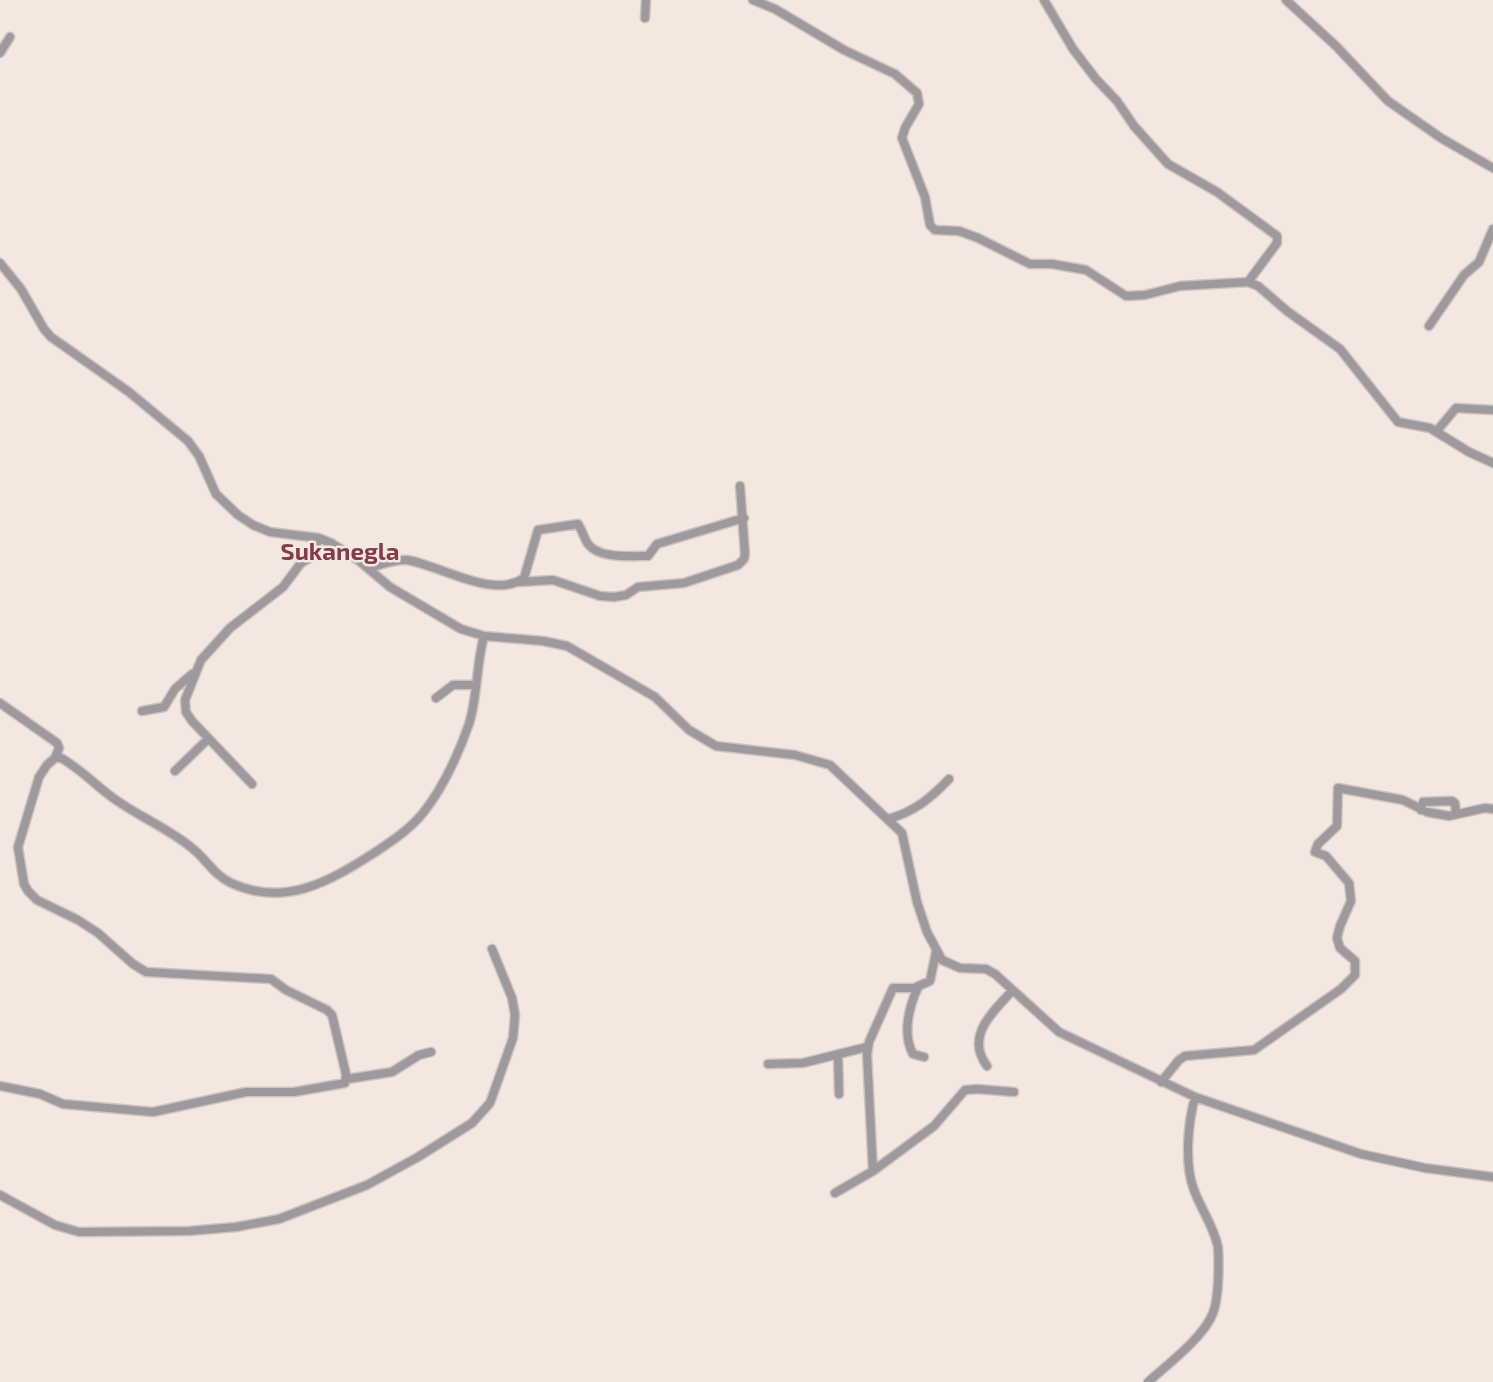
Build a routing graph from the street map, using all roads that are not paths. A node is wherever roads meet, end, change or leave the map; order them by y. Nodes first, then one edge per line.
1 (646, 0) edge
2 (753, 0) edge
3 (1045, 0) edge
4 (1286, 0) edge
5 (645, 18) dead end
6 (10, 37) dead end
7 (0, 53) edge
8 (1493, 168) edge
9 (1493, 229) edge
10 (0, 263) edge
11 (1248, 282) junction
12 (1429, 326) dead end
13 (1493, 410) edge
14 (1436, 432) junction
15 (1493, 463) edge
16 (740, 486) dead end
17 (744, 518) junction
18 (319, 538) junction
19 (369, 568) junction
20 (519, 582) junction
21 (484, 636) junction
22 (194, 673) junction
23 (476, 685) junction
24 (436, 698) dead end
25 (0, 703) edge
26 (142, 711) dead end
27 (208, 739) junction
28 (55, 758) junction
29 (175, 771) dead end
30 (949, 779) dead end
31 (252, 784) dead end
32 (1493, 809) edge
33 (1421, 810) junction
34 (1456, 814) junction
35 (888, 819) junction
36 (492, 949) dead end
37 (936, 953) junction
38 (918, 987) junction
39 (1012, 992) junction
40 (867, 1047) junction
41 (431, 1052) dead end
42 (838, 1054) junction
43 (924, 1057) dead end
44 (768, 1064) dead end
45 (987, 1066) dead end
46 (346, 1079) junction
47 (1161, 1082) junction
48 (0, 1086) edge
49 (1014, 1092) dead end
50 (839, 1094) dead end
51 (1195, 1097) junction
52 (873, 1171) junction
53 (1493, 1177) edge
54 (835, 1193) dead end
55 (0, 1195) edge
56 (1148, 1382) edge

1 - 5 street
2 - 11 street
3 - 11 street
4 - 8 street
6 - 7 street
9 - 12 street
10 - 18 street
11 - 14 street
13 - 14 street
14 - 15 street
16 - 17 street
17 - 20 street
17 - 20 street
18 - 19 street
18 - 22 street
19 - 20 street
19 - 21 street
21 - 23 street
21 - 35 street
22 - 26 street
22 - 27 street
23 - 24 street
23 - 28 street
25 - 28 street
27 - 29 street
27 - 31 street
28 - 46 street
30 - 35 street
32 - 34 street
33 - 34 street
33 - 34 street
33 - 47 street
35 - 37 street
36 - 55 street
37 - 38 street
37 - 39 street
38 - 40 street
38 - 43 street
39 - 45 street
39 - 47 street
40 - 42 street
40 - 52 street
41 - 46 street
42 - 44 street
42 - 50 street
46 - 48 street
47 - 51 street
49 - 52 street
51 - 53 street
51 - 56 street
52 - 54 street

